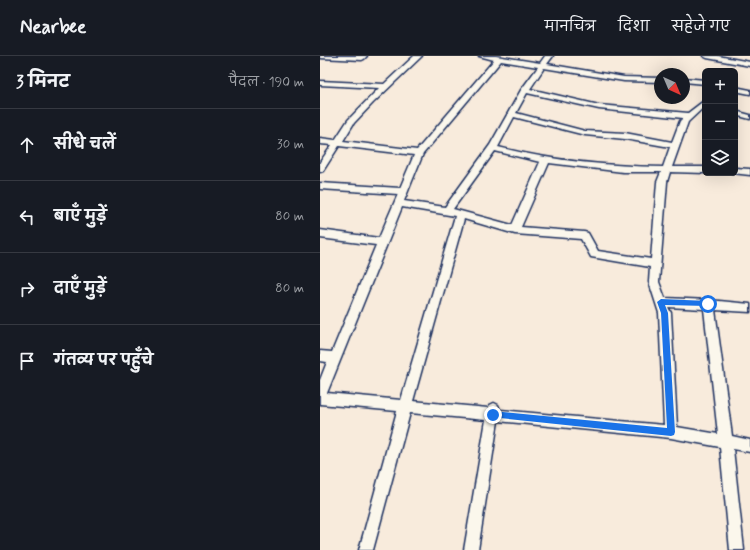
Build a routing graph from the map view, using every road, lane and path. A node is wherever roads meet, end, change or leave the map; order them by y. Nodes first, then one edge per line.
1 (320, 56) edge
2 (363, 56) edge
3 (418, 56) edge
4 (483, 56) edge
5 (548, 56) edge
6 (707, 56) edge
7 (735, 58) edge
8 (498, 59) junction
9 (750, 64) edge
10 (541, 66) junction
11 (731, 68) edge
12 (654, 80) edge
13 (690, 81) edge
14 (702, 82) edge
15 (320, 83) edge
16 (385, 86) junction
17 (525, 90) junction
18 (738, 90) edge
19 (750, 92) edge
20 (702, 106) edge
21 (512, 114) junction
22 (738, 114) edge
23 (689, 116) junction
24 (750, 117) edge
25 (320, 142) edge
26 (337, 143) junction
27 (676, 145) junction
28 (493, 148) junction
29 (419, 153) junction
30 (546, 159) junction
31 (667, 168) junction
32 (320, 169) edge
33 (702, 170) edge
34 (738, 171) edge
35 (750, 172) edge
36 (320, 186) edge
37 (403, 191) junction
38 (398, 203) junction
39 (447, 211) junction
40 (460, 215) junction
41 (515, 230) junction
42 (320, 234) edge
43 (382, 242) junction
44 (655, 264) junction
45 (661, 302) junction
46 (708, 304) junction
47 (750, 308) edge
48 (320, 356) edge
49 (335, 358) junction
50 (320, 397) edge
51 (405, 406) junction
52 (493, 412) junction
53 (671, 432) junction
54 (726, 442) junction
55 (750, 446) edge
56 (366, 550) edge
57 (471, 550) edge
58 (737, 550) edge

1 - 2 street
3 - 16 street
4 - 8 street
5 - 10 street
6 - 7 street
7 - 9 street
7 - 11 street
8 - 10 street
8 - 29 street
10 - 12 street
10 - 17 street
13 - 14 street
15 - 16 street
16 - 26 street
17 - 21 street
17 - 23 street
18 - 19 street
20 - 23 street
21 - 27 street
21 - 28 street
22 - 24 street
23 - 27 street
25 - 26 street
26 - 29 street
26 - 32 street
27 - 31 street
28 - 30 street
28 - 39 street
29 - 37 street
30 - 31 street
30 - 41 street
31 - 33 street
31 - 44 street
34 - 35 street
36 - 37 street
37 - 38 street
38 - 39 street
38 - 43 street
39 - 40 street
40 - 41 street
40 - 51 street
41 - 44 street
42 - 43 street
43 - 49 street
44 - 45 street
45 - 46 street
45 - 53 street
46 - 47 street
46 - 54 street
48 - 49 street
49 - 50 street
50 - 51 street
51 - 52 street
51 - 56 street
52 - 53 street
52 - 57 street
53 - 54 street
54 - 55 street
54 - 58 street

